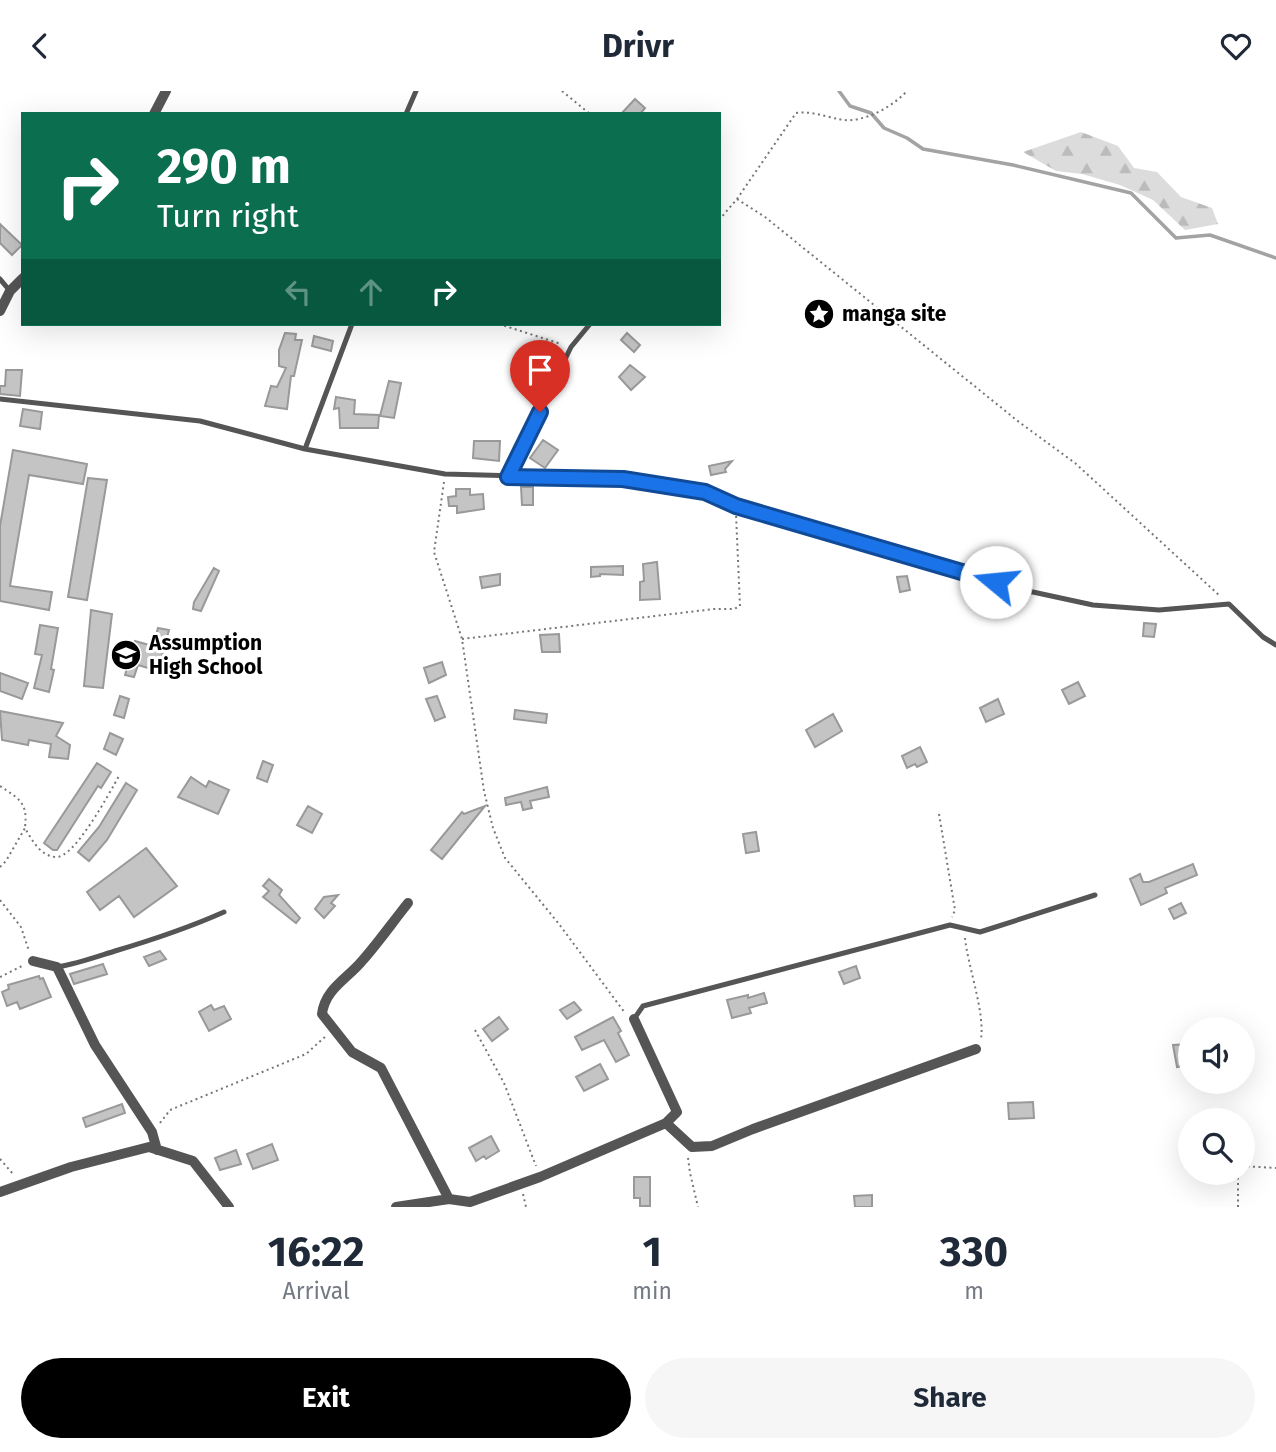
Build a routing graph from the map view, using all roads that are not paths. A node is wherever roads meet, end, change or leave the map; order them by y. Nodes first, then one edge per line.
1 (166, 91) edge
2 (416, 91) edge
3 (155, 112) edge
4 (407, 112) edge
5 (0, 279) edge
6 (21, 280) edge
7 (10, 291) junction
8 (0, 311) edge
9 (351, 326) edge
10 (588, 326) edge
11 (0, 399) edge
12 (305, 449) junction
13 (508, 477) junction
14 (1276, 645) edge
15 (1095, 895) dead end
16 (408, 903) dead end
17 (224, 912) dead end
18 (33, 961) road end
19 (57, 967) junction
20 (634, 1019) joint
21 (976, 1049) road end
22 (666, 1123) junction
23 (158, 1150) junction
24 (0, 1192) edge
25 (449, 1199) junction
26 (229, 1207) edge
27 (396, 1207) edge

1 - 3 street
2 - 4 lane
5 - 7 lane
6 - 7 street
7 - 8 street
9 - 12 lane
10 - 13 lane
11 - 12 lane
12 - 13 lane
13 - 14 lane
15 - 20 lane
16 - 25 street
17 - 19 lane
18 - 19 street
19 - 23 street
20 - 22 street
21 - 22 street
22 - 25 street
23 - 24 street
23 - 26 street
25 - 27 street

